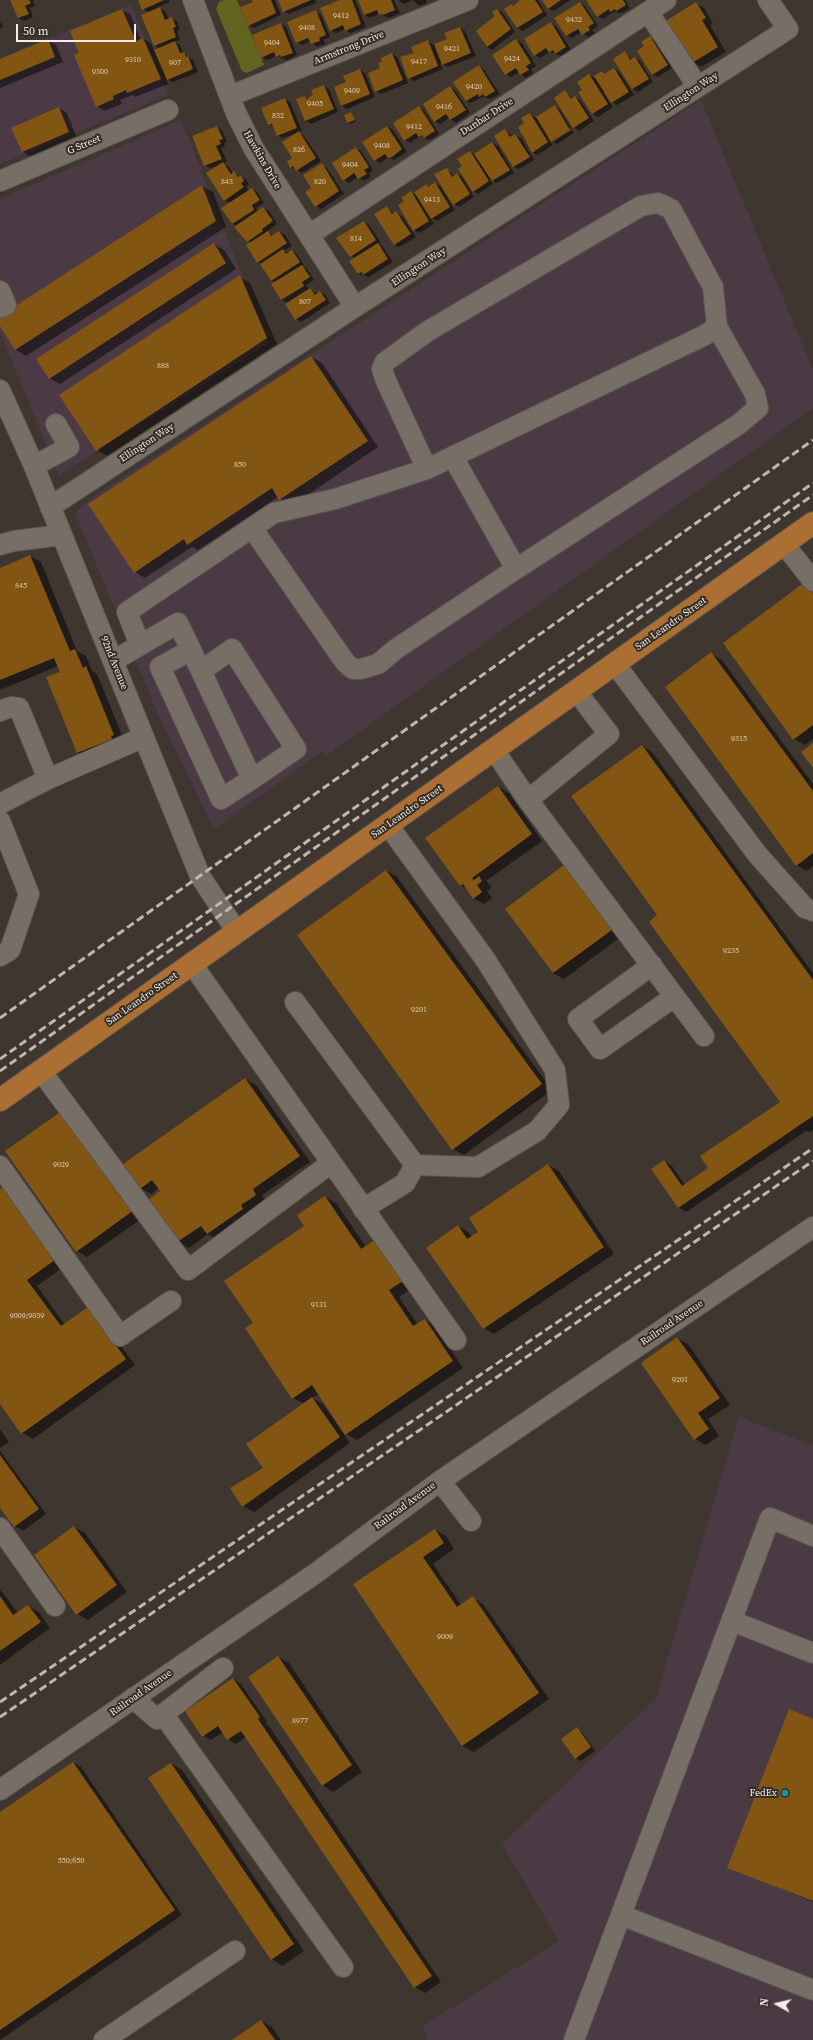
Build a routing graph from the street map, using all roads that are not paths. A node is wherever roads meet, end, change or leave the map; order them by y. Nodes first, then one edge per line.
1 (193, 0) edge
2 (468, 0) edge
3 (666, 0) edge
4 (768, 0) edge
5 (648, 12) junction
6 (698, 87) junction
7 (230, 96) junction
8 (168, 110) dead end
9 (0, 181) edge
10 (309, 235) junction
11 (0, 291) edge
12 (0, 308) edge
13 (355, 308) junction
14 (717, 327) junction
15 (0, 390) edge
16 (56, 424) dead end
17 (453, 457) junction
18 (34, 466) junction
19 (427, 469) junction
20 (50, 507) junction
21 (813, 523) edge
22 (252, 528) junction
23 (62, 535) junction
24 (784, 544) junction
25 (0, 545) edge
26 (516, 569) junction
27 (813, 581) edge
28 (140, 645) junction
29 (191, 650) junction
30 (113, 661) junction
31 (615, 664) junction
32 (201, 671) junction
33 (576, 691) junction
34 (0, 711) edge
35 (144, 737) junction
36 (494, 750) junction
37 (48, 779) junction
38 (252, 779) junction
39 (528, 800) junction
40 (0, 804) edge
41 (0, 822) edge
42 (388, 825) junction
43 (813, 911) edge
44 (237, 932) junction
45 (0, 956) edge
46 (192, 964) junction
47 (652, 966) junction
48 (674, 997) junction
49 (295, 1002) dead end
50 (704, 1036) dead end
51 (41, 1071) junction
52 (0, 1100) edge
53 (331, 1163) junction
54 (415, 1165) junction
55 (0, 1166) edge
56 (363, 1209) junction
57 (813, 1227) edge
58 (171, 1301) dead end
59 (456, 1340) dead end
60 (440, 1480) junction
61 (471, 1522) dead end
62 (0, 1528) edge
63 (813, 1536) edge
64 (55, 1606) dead end
65 (732, 1621) junction
66 (813, 1653) edge
67 (223, 1668) dead end
68 (133, 1698) junction
69 (163, 1714) junction
70 (0, 1790) edge
71 (621, 1915) junction
72 (235, 1951) dead end
73 (343, 1967) dead end
74 (813, 1990) edge
75 (104, 2040) edge
76 (574, 2040) edge

1 - 7 street, Hawkins Drive
2 - 7 street, Armstrong Drive
3 - 5 street, Dunbar Drive
4 - 6 street, Ellington Way
5 - 6 street
5 - 10 street, Dunbar Drive
6 - 13 street, Ellington Way
7 - 10 street, Hawkins Drive
8 - 9 street, G Street
10 - 13 street, Hawkins Drive
11 - 12 street
13 - 20 street, Ellington Way
14 - 17 street
14 - 19 street
14 - 26 street
15 - 18 street, 92nd Avenue
16 - 18 street
17 - 19 street
17 - 26 street
18 - 20 street, 92nd Avenue
19 - 22 street
20 - 23 street, 92nd Avenue
21 - 24 main road, San Leandro Street
22 - 26 street
22 - 28 street
23 - 25 street
23 - 30 street, 92nd Avenue
24 - 27 street
24 - 31 main road, San Leandro Street
28 - 29 street
28 - 30 street
29 - 32 street
29 - 38 street
30 - 35 street, 92nd Avenue
31 - 33 main road, San Leandro Street
31 - 43 street
32 - 38 street
32 - 38 street
33 - 36 main road, San Leandro Street
33 - 39 street
34 - 37 street
35 - 37 street
35 - 44 street, 92nd Avenue
36 - 39 street
36 - 42 main road, San Leandro Street
37 - 40 street
39 - 47 street
41 - 45 street
42 - 44 main road, San Leandro Street
42 - 54 street
44 - 46 main road, San Leandro Street
46 - 51 main road, San Leandro Street
46 - 53 street
47 - 48 street
47 - 48 street
48 - 50 street
49 - 54 street
51 - 52 main road, San Leandro Street
51 - 53 street
53 - 56 street
54 - 56 street
55 - 58 street
56 - 59 street
57 - 60 street, Railroad Avenue
60 - 61 street
60 - 68 street, Railroad Avenue
62 - 64 street
63 - 65 street
65 - 66 street
65 - 71 street
67 - 69 street
68 - 69 street
68 - 70 street, Railroad Avenue
69 - 73 street
71 - 74 street
71 - 76 street
72 - 75 street

